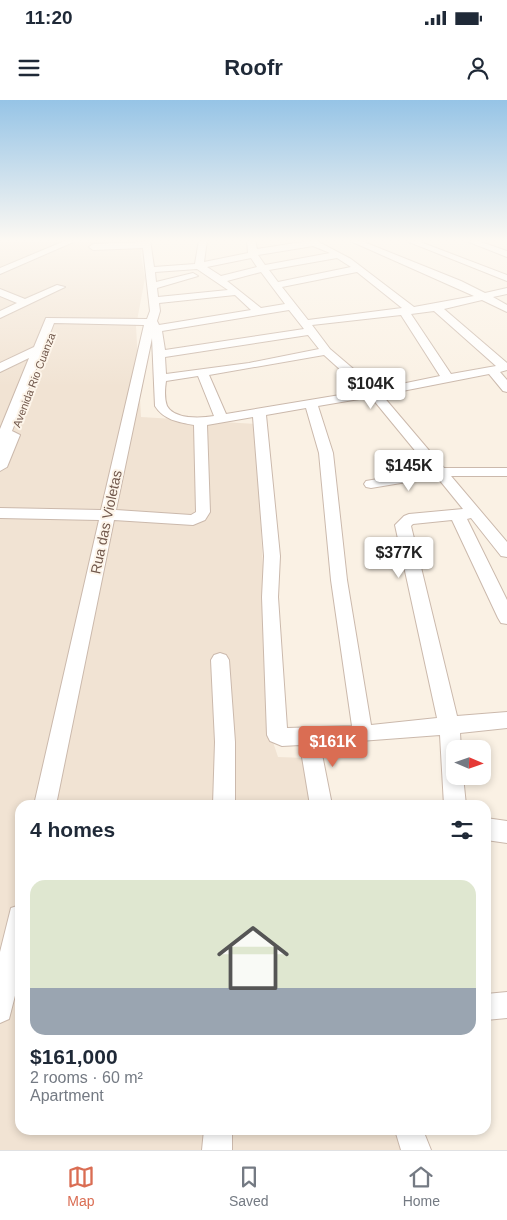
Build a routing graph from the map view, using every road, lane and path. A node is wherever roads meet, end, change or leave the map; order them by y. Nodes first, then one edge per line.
1 (56, 289) edge
2 (151, 289) edge
3 (232, 289) edge
4 (279, 289) edge
5 (381, 289) edge
6 (468, 289) edge
7 (507, 291) edge
8 (0, 292) edge
9 (237, 292) junction
10 (487, 297) junction
11 (153, 301) junction
12 (23, 305) junction
13 (292, 306) junction
14 (436, 308) junction
15 (507, 309) edge
16 (408, 311) junction
17 (259, 312) junction
18 (0, 315) edge
19 (47, 318) junction
20 (152, 327) junction
21 (308, 327) junction
22 (38, 348) junction
23 (326, 351) junction
24 (160, 355) junction
25 (141, 361) junction
26 (506, 367) edge
27 (0, 368) edge
28 (492, 370) junction
29 (202, 373) junction
30 (447, 378) junction
31 (159, 383) junction
32 (135, 385) junction
33 (507, 388) edge
34 (374, 393) junction
35 (311, 402) junction
36 (258, 412) junction
37 (221, 418) junction
38 (200, 422) junction
39 (4, 438) edge
40 (0, 467) edge
41 (442, 472) junction
42 (507, 472) edge
43 (371, 484) dead end
44 (0, 513) edge
45 (476, 513) junction
46 (458, 514) junction
47 (108, 515) junction
48 (507, 552) edge
49 (507, 618) edge
50 (220, 660) dead end
51 (507, 720) edge
52 (449, 726) junction
53 (363, 734) junction
54 (310, 737) junction
55 (45, 800) edge
56 (224, 800) edge
57 (320, 800) edge
58 (454, 800) edge
59 (491, 830) edge
60 (507, 832) edge
61 (15, 940) edge
62 (10, 964) edge
63 (507, 1005) edge
64 (491, 1007) edge
65 (0, 1010) edge
66 (218, 1135) edge
67 (410, 1135) edge
68 (218, 1150) edge
69 (416, 1150) edge

1 - 12 street
2 - 11 street, Rua das Violetas
3 - 9 street
4 - 13 street
5 - 16 street
6 - 10 street
7 - 10 street
8 - 12 street
9 - 11 street
9 - 17 street
10 - 14 street
10 - 15 street
11 - 20 street, Rua das Violetas
12 - 18 street
12 - 19 street
13 - 17 street
13 - 21 street
14 - 16 street
14 - 26 street
16 - 21 street
16 - 30 street
17 - 20 street
19 - 20 street
19 - 22 street
19 - 39 street, Avenida Rio Cuanza
20 - 24 street
20 - 25 street, Rua das Violetas
21 - 23 street
21 - 24 street
22 - 27 street
22 - 39 street
23 - 29 street
23 - 34 street
24 - 25 street
24 - 31 street
25 - 32 street, Rua das Violetas
26 - 28 street
28 - 30 street
28 - 33 street
29 - 31 street
29 - 37 street
30 - 34 street
31 - 32 street
31 - 38 street
32 - 47 street, Rua das Violetas
34 - 35 street
34 - 41 street
35 - 36 street
35 - 53 street
36 - 37 street
36 - 54 street
37 - 38 street
38 - 47 street
39 - 40 street, Avenida Rio Cuanza
41 - 42 street
41 - 43 street
41 - 45 street
44 - 47 street
45 - 46 street
45 - 48 street
46 - 49 street
46 - 52 street
47 - 55 street, Rua das Violetas
50 - 56 street
51 - 52 street
52 - 53 street
52 - 58 street
53 - 54 street
54 - 57 street
59 - 60 street
61 - 62 street
62 - 65 street
63 - 64 street
66 - 68 street
67 - 69 street

